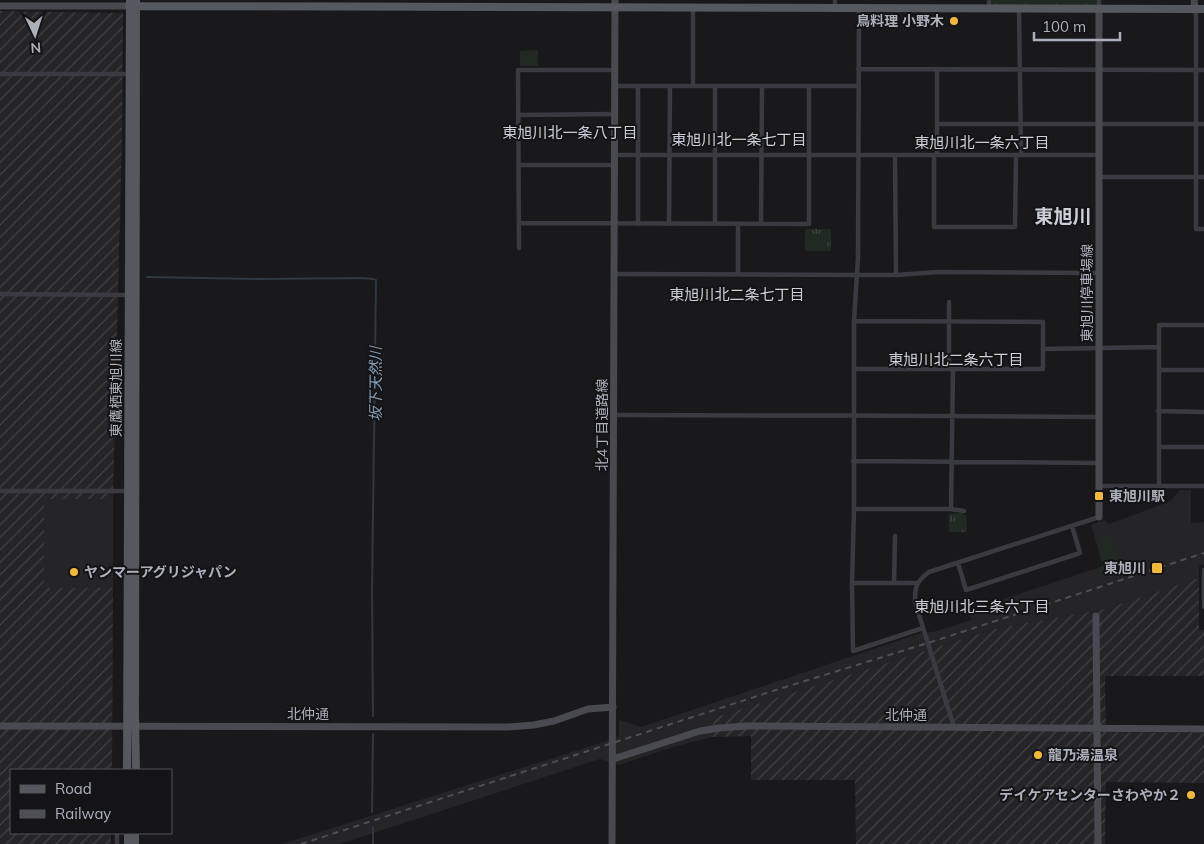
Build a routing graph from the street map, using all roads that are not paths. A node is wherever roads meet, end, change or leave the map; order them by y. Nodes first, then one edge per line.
1 (1099, 0) edge
2 (1194, 0) edge
3 (133, 3) edge
4 (614, 4) edge
5 (835, 4) edge
6 (989, 4) edge
7 (0, 6) edge
8 (693, 7) junction
9 (859, 8) junction
10 (1019, 8) junction
11 (1100, 9) junction
12 (1195, 9) junction
13 (1204, 9) edge
14 (858, 69) junction
15 (937, 69) junction
16 (1020, 69) junction
17 (615, 70) junction
18 (1099, 70) junction
19 (1196, 70) junction
20 (1204, 70) edge
21 (0, 74) edge
22 (133, 74) junction
23 (615, 86) junction
24 (638, 86) junction
25 (670, 86) junction
26 (693, 86) junction
27 (715, 86) junction
28 (762, 86) junction
29 (809, 86) junction
30 (858, 86) junction
31 (615, 114) junction
32 (518, 115) junction
33 (937, 124) junction
34 (1020, 124) junction
35 (1099, 124) junction
36 (1196, 124) junction
37 (1204, 124) edge
38 (1018, 154) junction
39 (615, 155) junction
40 (639, 155) junction
41 (670, 155) junction
42 (715, 155) junction
43 (762, 155) junction
44 (809, 155) junction
45 (858, 155) junction
46 (895, 155) junction
47 (935, 155) junction
48 (1099, 155) junction
49 (519, 165) junction
50 (614, 165) junction
51 (1099, 177) junction
52 (1196, 177) junction
53 (1204, 177) edge
54 (519, 223) junction
55 (615, 223) junction
56 (638, 224) junction
57 (669, 224) junction
58 (715, 224) junction
59 (738, 224) junction
60 (761, 224) junction
61 (1204, 229) edge
62 (519, 248) dead end
63 (1099, 273) junction
64 (614, 274) junction
65 (738, 274) junction
66 (856, 275) junction
67 (896, 275) junction
68 (0, 294) edge
69 (132, 295) junction
70 (949, 302) dead end
71 (854, 321) junction
72 (949, 322) junction
73 (1204, 325) edge
74 (1159, 348) junction
75 (1043, 349) junction
76 (1099, 349) junction
77 (854, 369) junction
78 (951, 369) junction
79 (1159, 370) junction
80 (1204, 370) edge
81 (1158, 412) junction
82 (1204, 412) edge
83 (614, 415) junction
84 (952, 415) junction
85 (854, 416) junction
86 (1099, 417) junction
87 (1159, 447) junction
88 (1204, 447) edge
89 (853, 462) junction
90 (1099, 462) junction
91 (952, 463) junction
92 (1099, 486) junction
93 (1159, 486) junction
94 (1204, 486) edge
95 (0, 491) edge
96 (132, 491) junction
97 (854, 509) junction
98 (951, 509) junction
99 (964, 510) dead end
100 (1099, 516) joint
101 (1072, 526) junction
102 (895, 536) dead end
103 (958, 563) junction
104 (1204, 570) edge
105 (852, 583) junction
106 (894, 583) junction
107 (917, 583) junction
108 (1204, 607) edge
109 (1096, 616) dead end
110 (922, 628) junction
111 (613, 707) junction
112 (0, 726) edge
113 (132, 726) junction
114 (954, 727) junction
115 (1097, 728) junction
116 (1204, 729) edge
117 (613, 759) junction
118 (127, 769) edge
119 (136, 769) edge
120 (612, 844) edge
121 (1098, 844) edge

1 - 11 street
2 - 12 street
3 - 4 main road
3 - 7 street
3 - 22 main road, 東鷹栖東旭川線
4 - 8 main road
4 - 17 street, 北4丁目道路線
5 - 8 main road
5 - 9 main road
6 - 9 main road
6 - 10 main road
8 - 26 street
9 - 14 street
10 - 11 main road
10 - 16 street
11 - 12 main road
11 - 18 street, 東旭川停車場線
12 - 13 main road
12 - 19 street
14 - 15 street
14 - 30 street
15 - 16 street
15 - 33 street
16 - 18 street
16 - 34 street
17 - 23 street, 北4丁目道路線
17 - 32 street
18 - 19 street
18 - 35 street, 東旭川停車場線
19 - 20 street
19 - 36 street
21 - 22 street
22 - 69 main road, 東鷹栖東旭川線
23 - 24 street
23 - 31 street, 北4丁目道路線
24 - 25 street
24 - 40 street
25 - 26 street
25 - 41 street
26 - 27 street
27 - 28 street
27 - 42 street
28 - 29 street
28 - 43 street
29 - 30 street
29 - 44 street
30 - 45 street
31 - 32 street
31 - 39 street, 北4丁目道路線
32 - 49 street
33 - 34 street
33 - 47 street
34 - 35 street
34 - 38 street
35 - 36 street
35 - 48 street, 東旭川停車場線
36 - 37 street
36 - 52 street
38 - 47 street
38 - 47 street
38 - 48 street
39 - 40 street
39 - 50 street, 北4丁目道路線
40 - 41 street
40 - 56 street
41 - 42 street
41 - 57 street
42 - 43 street
42 - 58 street
43 - 44 street
43 - 60 street
44 - 45 street
44 - 60 street
45 - 46 street
45 - 66 street
46 - 47 street
46 - 67 street
48 - 51 street, 東旭川停車場線
49 - 50 street
49 - 54 street
50 - 55 street, 北4丁目道路線
51 - 52 street
51 - 63 street, 東旭川停車場線
52 - 53 street
52 - 61 street
54 - 55 street
54 - 62 street
55 - 56 street
55 - 64 street, 北4丁目道路線
56 - 57 street
57 - 58 street
58 - 59 street
59 - 60 street
59 - 65 street
63 - 67 street
63 - 76 street, 東旭川停車場線
64 - 65 street
64 - 83 street, 北4丁目道路線
65 - 66 street
66 - 67 street
66 - 71 street
68 - 69 street
69 - 96 main road, 東鷹栖東旭川線
70 - 72 street
71 - 72 street
71 - 77 street
72 - 75 street
72 - 78 street
73 - 74 street
74 - 76 street
74 - 79 street
75 - 76 street
75 - 78 street
76 - 86 street, 東旭川停車場線
77 - 78 street
77 - 85 street
78 - 84 street
79 - 80 street
79 - 81 street
81 - 82 street
81 - 87 street
83 - 85 street
83 - 111 street, 北4丁目道路線
84 - 85 street
84 - 86 street
84 - 91 street
85 - 89 street
86 - 90 street, 東旭川停車場線
87 - 88 street
87 - 93 street
89 - 91 street
89 - 97 street
90 - 91 street
90 - 92 street, 東旭川停車場線
91 - 98 street
92 - 93 street
92 - 100 street, 東旭川停車場線
93 - 94 street
95 - 96 street
96 - 113 main road, 東鷹栖東旭川線
97 - 98 street
97 - 105 street
98 - 99 street
100 - 101 street
101 - 103 street
101 - 103 street
102 - 106 street
103 - 107 street
104 - 108 street
105 - 106 street
105 - 110 street
106 - 107 street
107 - 110 street
109 - 115 street
110 - 114 street
111 - 113 street, 北仲通
111 - 117 street, 北4丁目道路線
112 - 113 street, 北仲通
113 - 118 main road, 東鷹栖東旭川線
113 - 119 main road, 東鷹栖東旭川線
114 - 115 street, 北仲通
114 - 117 street, 北仲通
115 - 116 street, 北仲通
115 - 121 street
117 - 120 street, 北4丁目道路線

